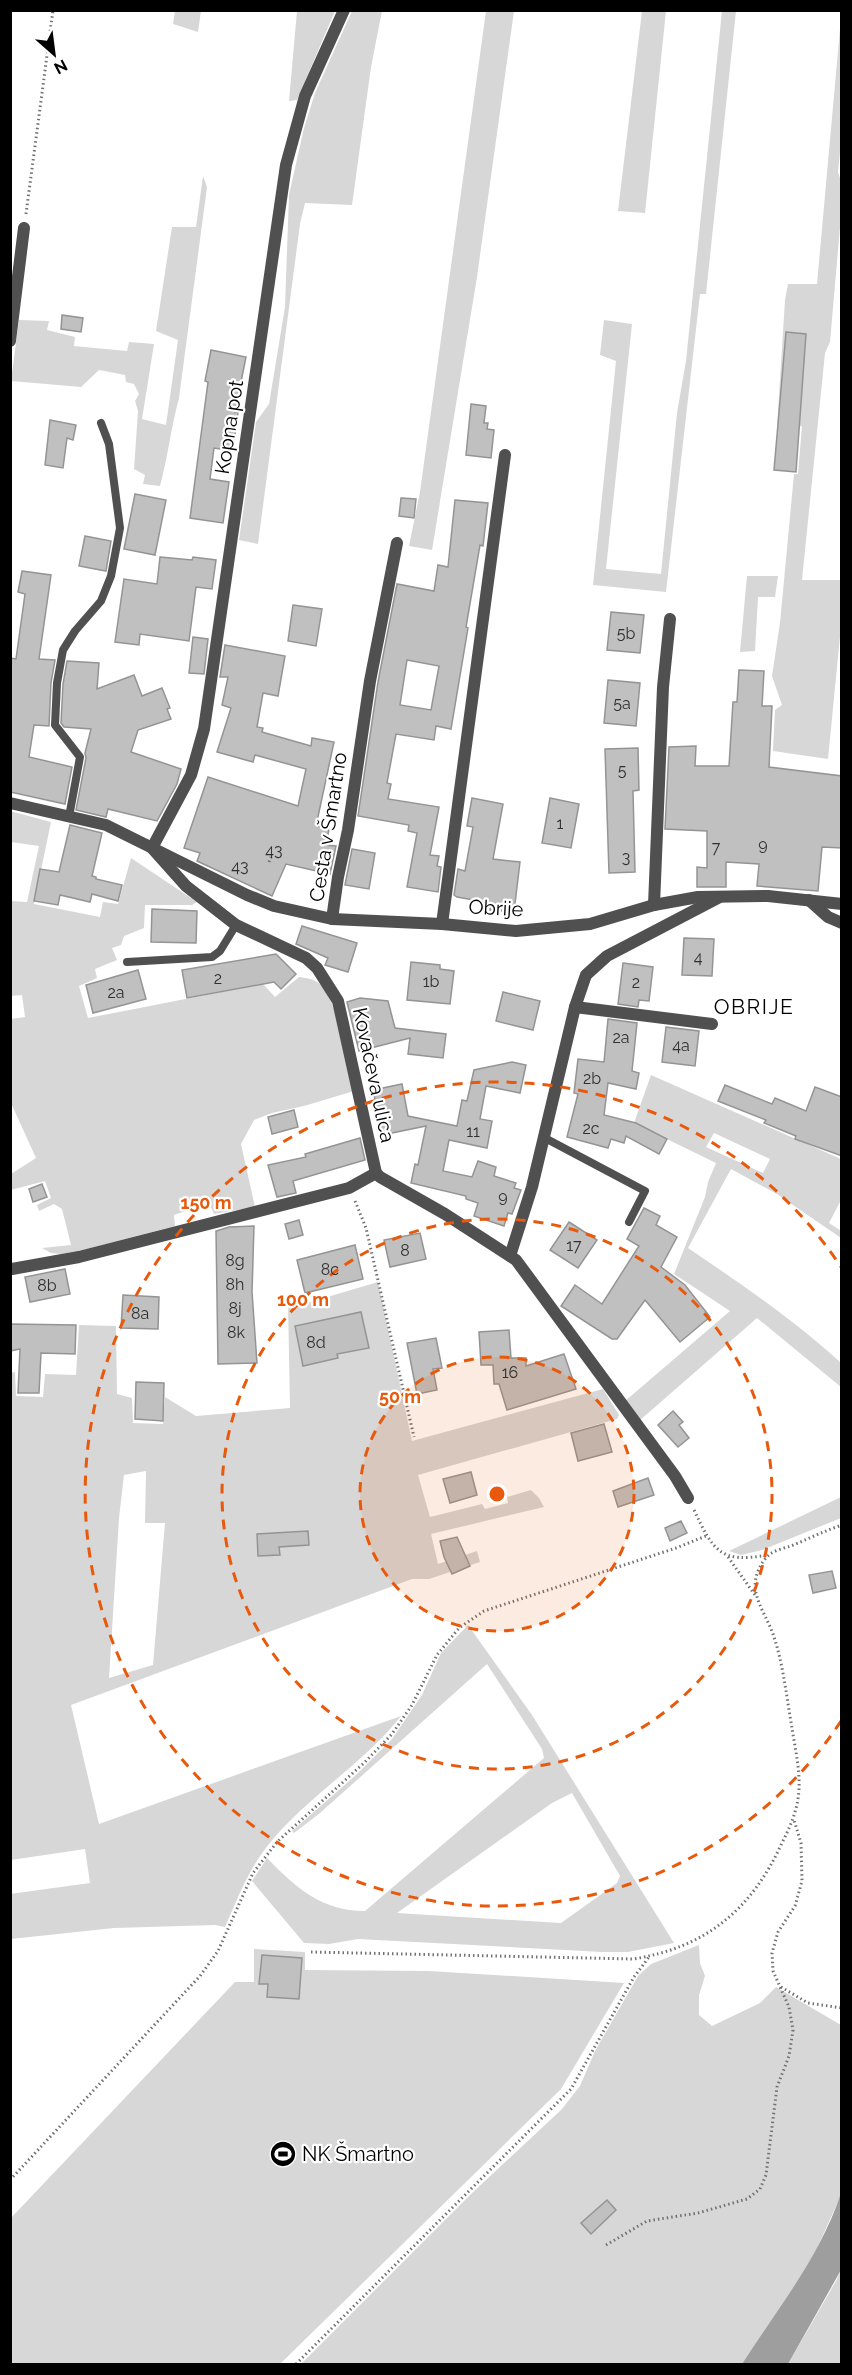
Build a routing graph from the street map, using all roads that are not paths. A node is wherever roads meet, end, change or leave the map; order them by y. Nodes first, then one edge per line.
1 (344, 10) edge
2 (24, 228) road end
3 (10, 341) edge
4 (100, 423) dead end
5 (505, 456) dead end
6 (397, 543) dead end
7 (670, 619) dead end
8 (10, 803) edge
9 (69, 817) junction
10 (152, 848) junction
11 (719, 897) junction
12 (809, 900) junction
13 (842, 904) edge
14 (654, 905) junction
15 (332, 919) junction
16 (842, 923) edge
17 (442, 924) junction
18 (236, 925) junction
19 (127, 963) dead end
20 (575, 1007) junction
21 (712, 1024) dead end
22 (543, 1137) junction
23 (376, 1173) junction
24 (629, 1222) dead end
25 (510, 1256) junction
26 (12, 1269) dead end
27 (688, 1498) road end

1 - 10 street, Kopna pot
2 - 3 street
4 - 9 lane
5 - 17 street
6 - 15 street, Cesta v Šmartno
7 - 14 street
8 - 9 street, Cesta v Šmartno
9 - 10 street, Cesta v Šmartno
10 - 15 street, Cesta v Šmartno
10 - 18 street, Kovačeva ulica
11 - 12 street, Obrije
11 - 14 street, Obrije
11 - 20 street
12 - 13 street, Obrije
12 - 16 street
14 - 17 street, Obrije
15 - 17 street, Obrije
18 - 19 lane
18 - 23 street, Kovačeva ulica
20 - 21 street
20 - 22 street
22 - 24 lane
22 - 25 street
23 - 25 street, Kovačeva ulica
23 - 26 street
25 - 27 street, Kovačeva ulica

